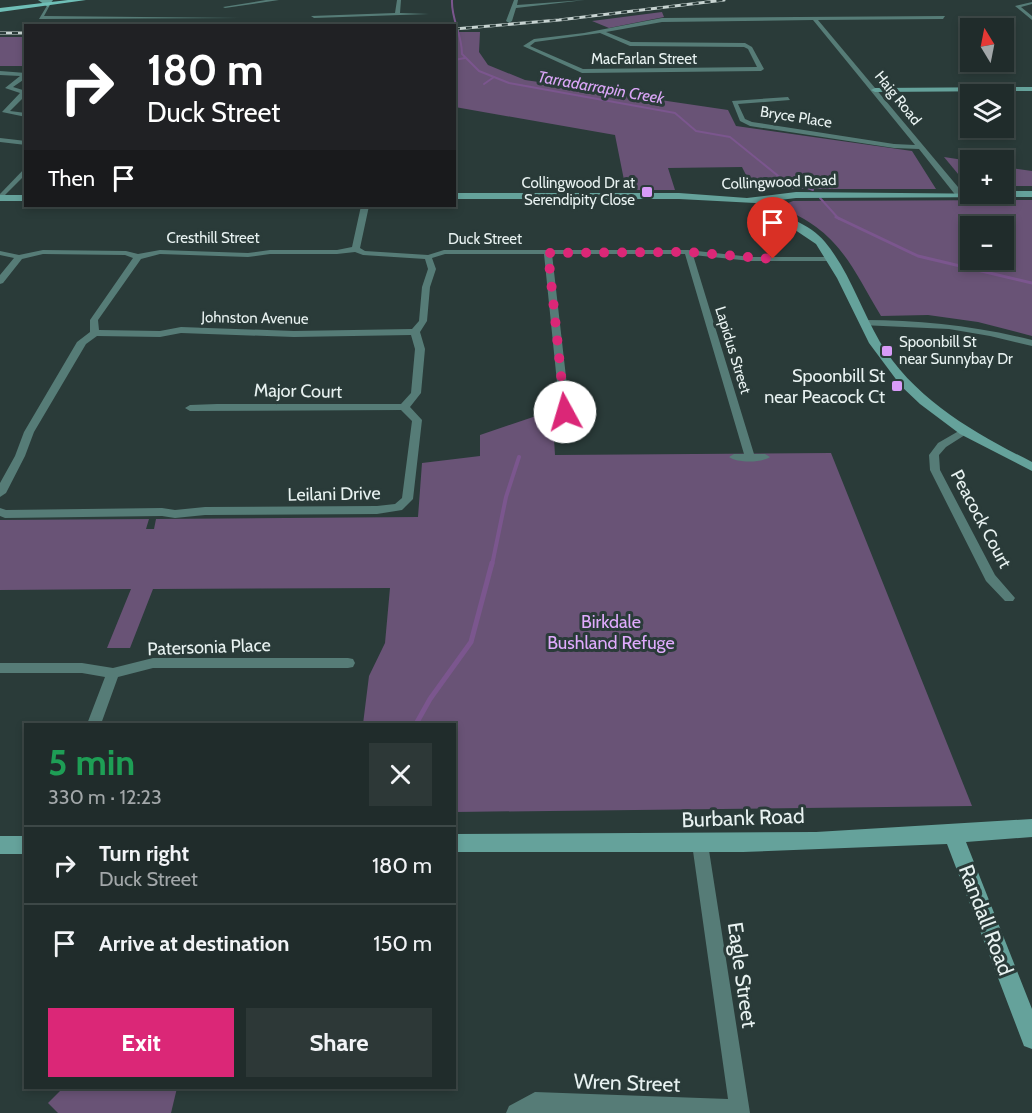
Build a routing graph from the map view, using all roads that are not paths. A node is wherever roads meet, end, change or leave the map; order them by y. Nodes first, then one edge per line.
1 (61, 0) edge
2 (83, 0) edge
3 (277, 0) edge
4 (399, 0) edge
5 (516, 0) edge
6 (583, 0) edge
7 (46, 2) edge
8 (1032, 3) edge
9 (225, 7) dead end
10 (515, 7) junction
11 (0, 9) edge
12 (397, 14) junction
13 (427, 14) dead end
14 (314, 16) dead end
15 (943, 17) dead end
16 (237, 18) dead end
17 (1032, 18) edge
18 (815, 19) junction
19 (509, 21) dead end
20 (601, 32) junction
21 (0, 73) edge
22 (24, 75) edge
23 (24, 76) edge
24 (0, 85) edge
25 (8, 86) junction
26 (1032, 89) edge
27 (875, 90) junction
28 (24, 93) edge
29 (788, 99) dead end
30 (0, 103) edge
31 (11, 103) junction
32 (2, 112) edge
33 (24, 115) edge
34 (0, 140) edge
35 (24, 143) edge
36 (920, 147) junction
37 (24, 171) edge
38 (1014, 194) edge
39 (1032, 194) edge
40 (960, 195) joint
41 (456, 196) edge
42 (0, 198) edge
43 (24, 198) edge
44 (757, 200) junction
45 (364, 207) edge
46 (356, 249) junction
47 (688, 252) junction
48 (0, 253) edge
49 (548, 253) junction
50 (19, 257) junction
51 (138, 257) junction
52 (428, 257) junction
53 (831, 258) junction
54 (0, 281) edge
55 (864, 323) junction
56 (415, 332) junction
57 (95, 333) junction
58 (1032, 344) edge
59 (404, 407) junction
60 (190, 408) dead end
61 (565, 412) dead end
62 (964, 431) junction
63 (734, 457) dead end
64 (750, 457) junction
65 (765, 457) dead end
66 (1032, 467) edge
67 (0, 493) edge
68 (0, 512) edge
69 (1009, 598) dead end
70 (348, 663) dead end
71 (0, 668) edge
72 (113, 673) junction
73 (94, 723) edge
74 (1032, 828) edge
75 (953, 835) junction
76 (456, 843) edge
77 (700, 844) junction
78 (0, 845) edge
79 (24, 845) edge
80 (1032, 1038) edge
81 (740, 1111) edge
82 (516, 1113) edge

1 - 7 main road
2 - 7 main road
3 - 9 street
4 - 12 street
5 - 10 street
6 - 10 street
7 - 11 main road
7 - 16 street
8 - 17 street
10 - 19 street
12 - 13 street
12 - 14 street
15 - 18 street, MacFarlan Street
18 - 20 street, MacFarlan Street
18 - 27 street, Haig Road
20 - 20 street, MacFarlan Street
21 - 22 street
23 - 25 street
24 - 25 street
25 - 28 street
26 - 27 street
27 - 36 street, Haig Road
28 - 31 street
29 - 36 street, Bryce Place
30 - 31 street
31 - 32 street
32 - 33 street
34 - 35 street
36 - 40 street, Haig Road
37 - 42 street
38 - 39 street, Collingwood Road
40 - 44 street, Collingwood Road
41 - 44 street, Collingwood Road
42 - 43 street
44 - 53 street
45 - 46 street
46 - 51 street, Cresthill Street
46 - 52 street, Cresthill Street
47 - 49 street, Duck Street
47 - 53 street, Duck Street
47 - 64 street, Lapidus Street
48 - 50 street, Cresthill Street
49 - 52 street, Duck Street
49 - 61 street
50 - 51 street, Cresthill Street
50 - 54 street
51 - 57 street
52 - 56 street
53 - 55 street
55 - 58 street
55 - 62 street
56 - 57 street, Johnston Avenue
56 - 59 street
57 - 67 street
59 - 60 street, Major Court
59 - 68 street, Leilani Drive
62 - 66 street
62 - 69 street, Peacock Court
63 - 64 street
64 - 65 street
70 - 72 street, Patersonia Place
71 - 72 street, Patersonia Place
72 - 73 street
74 - 75 street, Burbank Road
75 - 77 street, Burbank Road
75 - 80 street, Randall Road
76 - 77 street, Burbank Road
77 - 81 street, Eagle Street
78 - 79 street
81 - 82 street, Wren Street

